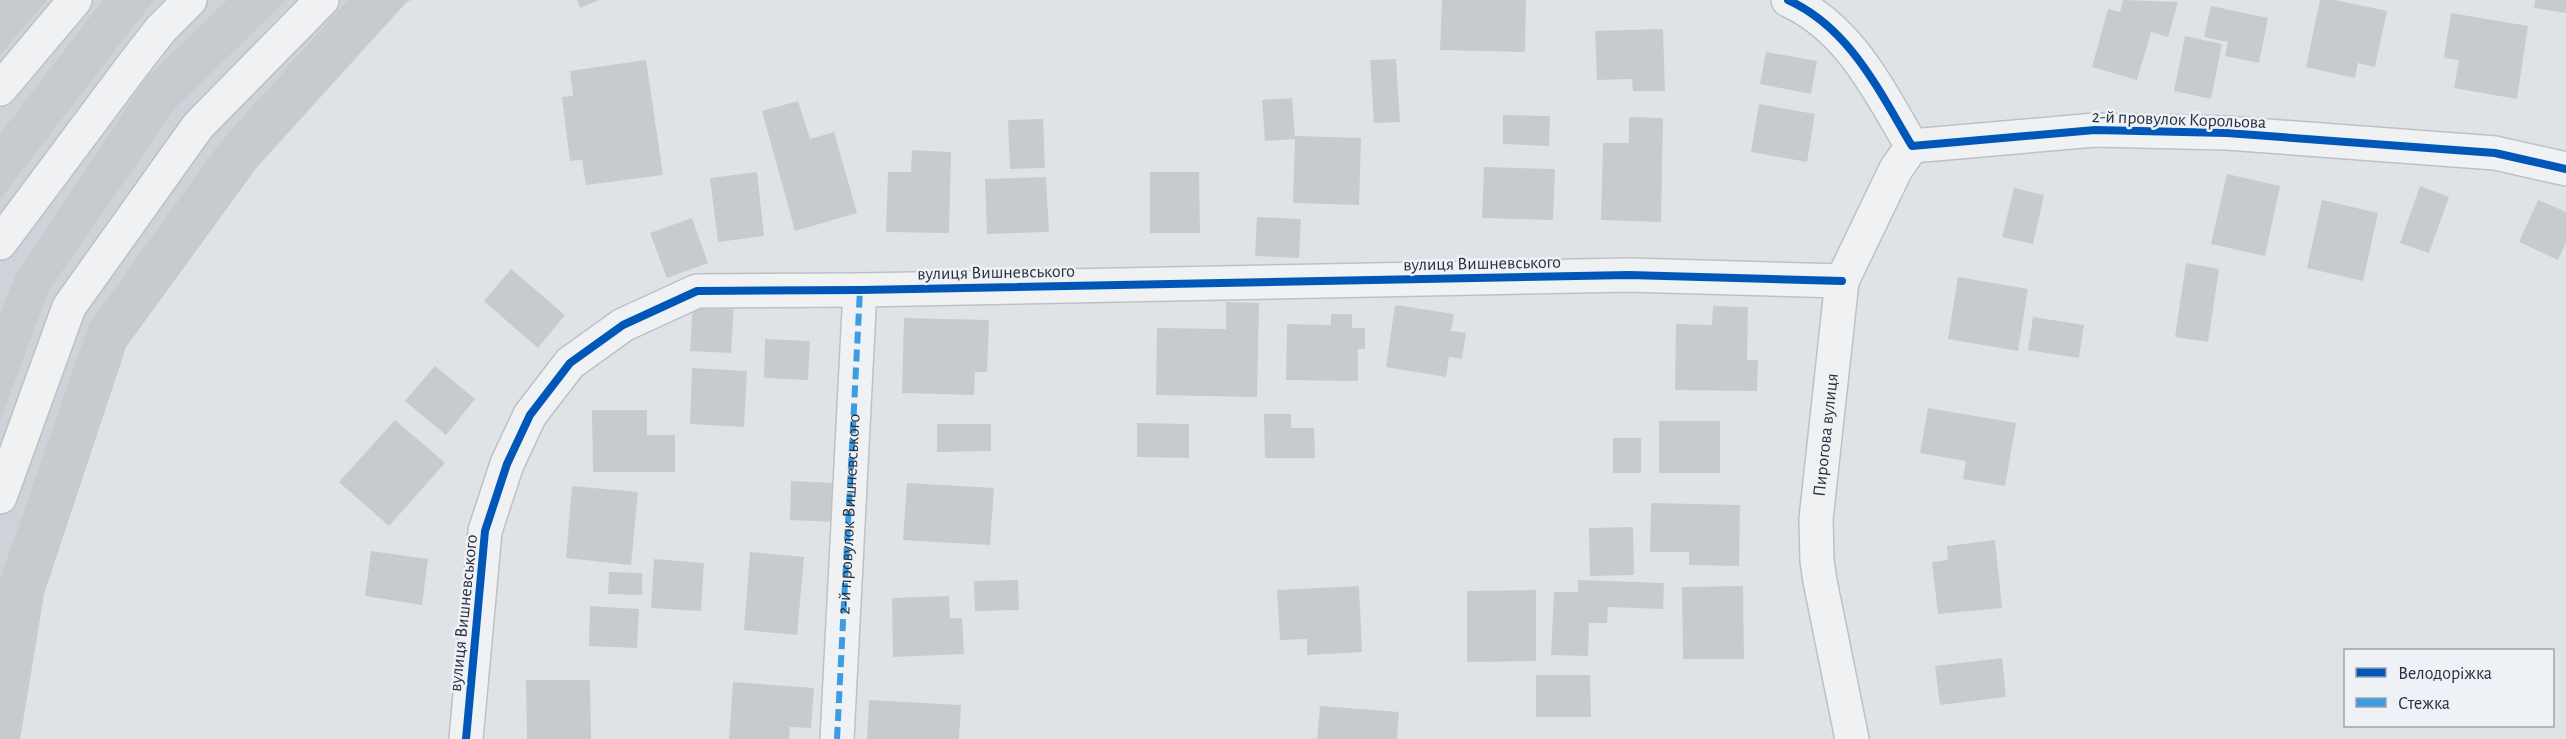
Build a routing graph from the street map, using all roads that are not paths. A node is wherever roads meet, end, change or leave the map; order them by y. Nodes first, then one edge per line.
1 (75, 0) edge
2 (190, 0) edge
3 (322, 0) edge
4 (1788, 0) edge
5 (0, 89) edge
6 (1912, 146) junction
7 (2566, 169) edge
8 (0, 243) edge
9 (1842, 280) junction
10 (860, 290) junction
11 (0, 497) edge
12 (465, 739) edge
13 (837, 739) edge
14 (1852, 739) edge

1 - 5 street
2 - 8 street
3 - 11 street
4 - 6 street
6 - 7 street, 2-й провулок Корольова
6 - 9 street, Пирогова вулиця
9 - 10 street, вулиця Вишневського
9 - 14 street, Пирогова вулиця
10 - 12 street, вулиця Вишневського
10 - 13 street, 2-й провулок Вишневського

